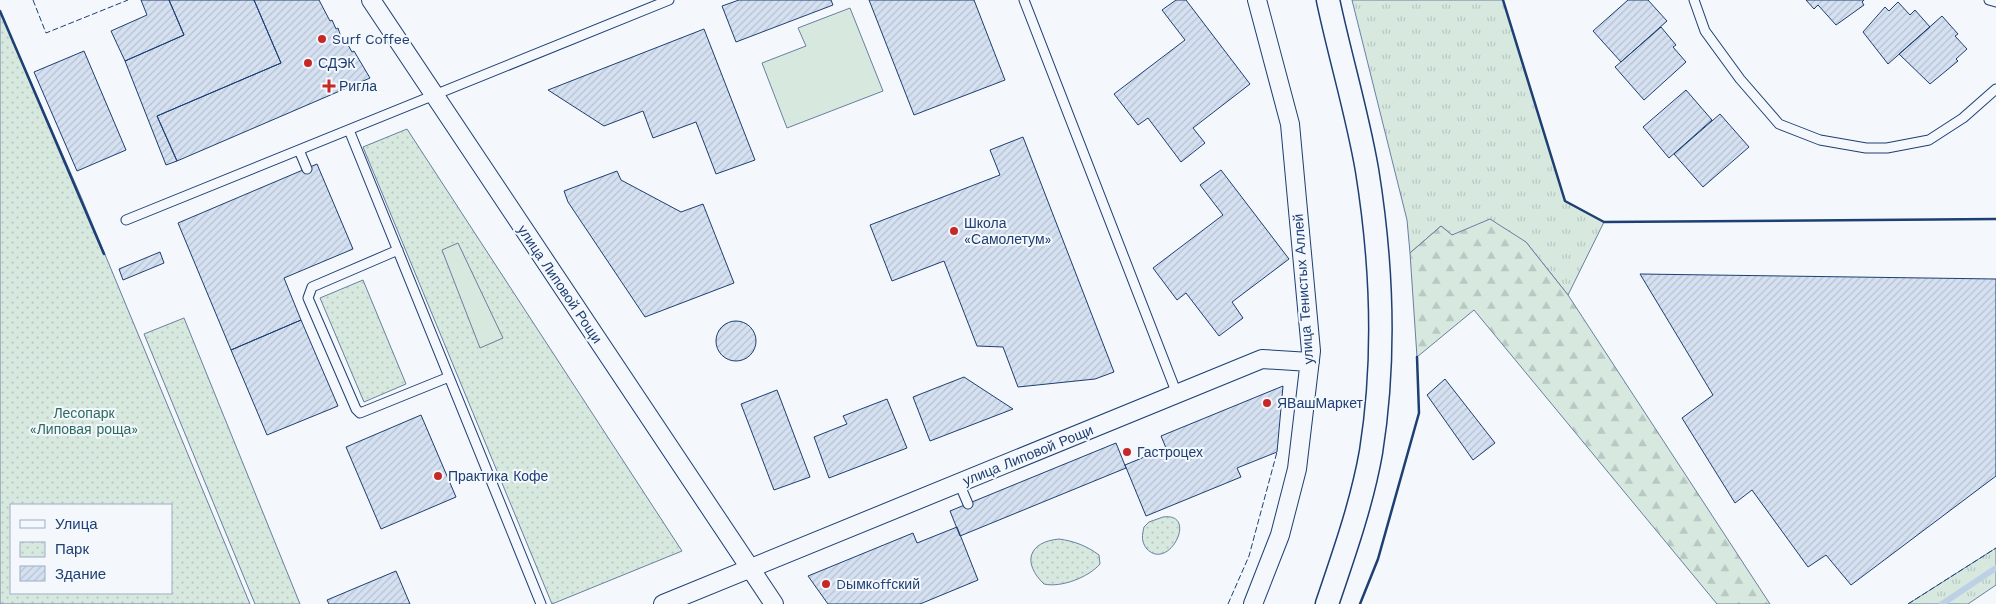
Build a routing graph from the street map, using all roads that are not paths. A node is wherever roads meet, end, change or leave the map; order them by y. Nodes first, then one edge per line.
1 (371, 0) edge
2 (669, 0) edge
3 (1024, 0) edge
4 (1257, 0) edge
5 (1328, 0) edge
6 (1694, 0) edge
7 (1989, 0) edge
8 (1996, 2) edge
9 (1996, 89) edge
10 (434, 95) junction
11 (349, 130) junction
12 (299, 150) junction
13 (307, 169) dead end
14 (126, 220) dead end
15 (398, 250) junction
16 (1310, 362) junction
17 (449, 377) junction
18 (1177, 394) junction
19 (959, 483) junction
20 (968, 504) dead end
21 (749, 569) junction
22 (541, 604) edge
23 (663, 604) edge
24 (774, 604) edge
25 (1253, 604) edge
26 (1327, 604) edge

1 - 10 street, улица Липовой Рощи
2 - 10 lane
3 - 18 lane
4 - 16 street, улица Тенистых Аллей
5 - 26 street
6 - 9 lane
7 - 8 lane
10 - 11 lane
10 - 21 street, улица Липовой Рощи
11 - 12 lane
11 - 15 lane
12 - 13 lane
12 - 14 lane
15 - 17 lane
15 - 17 lane
16 - 18 street, улица Липовой Рощи
16 - 25 street, улица Тенистых Аллей
17 - 22 lane
18 - 19 street, улица Липовой Рощи
19 - 20 lane
19 - 21 street, улица Липовой Рощи
21 - 23 street, улица Липовой Рощи
21 - 24 street

